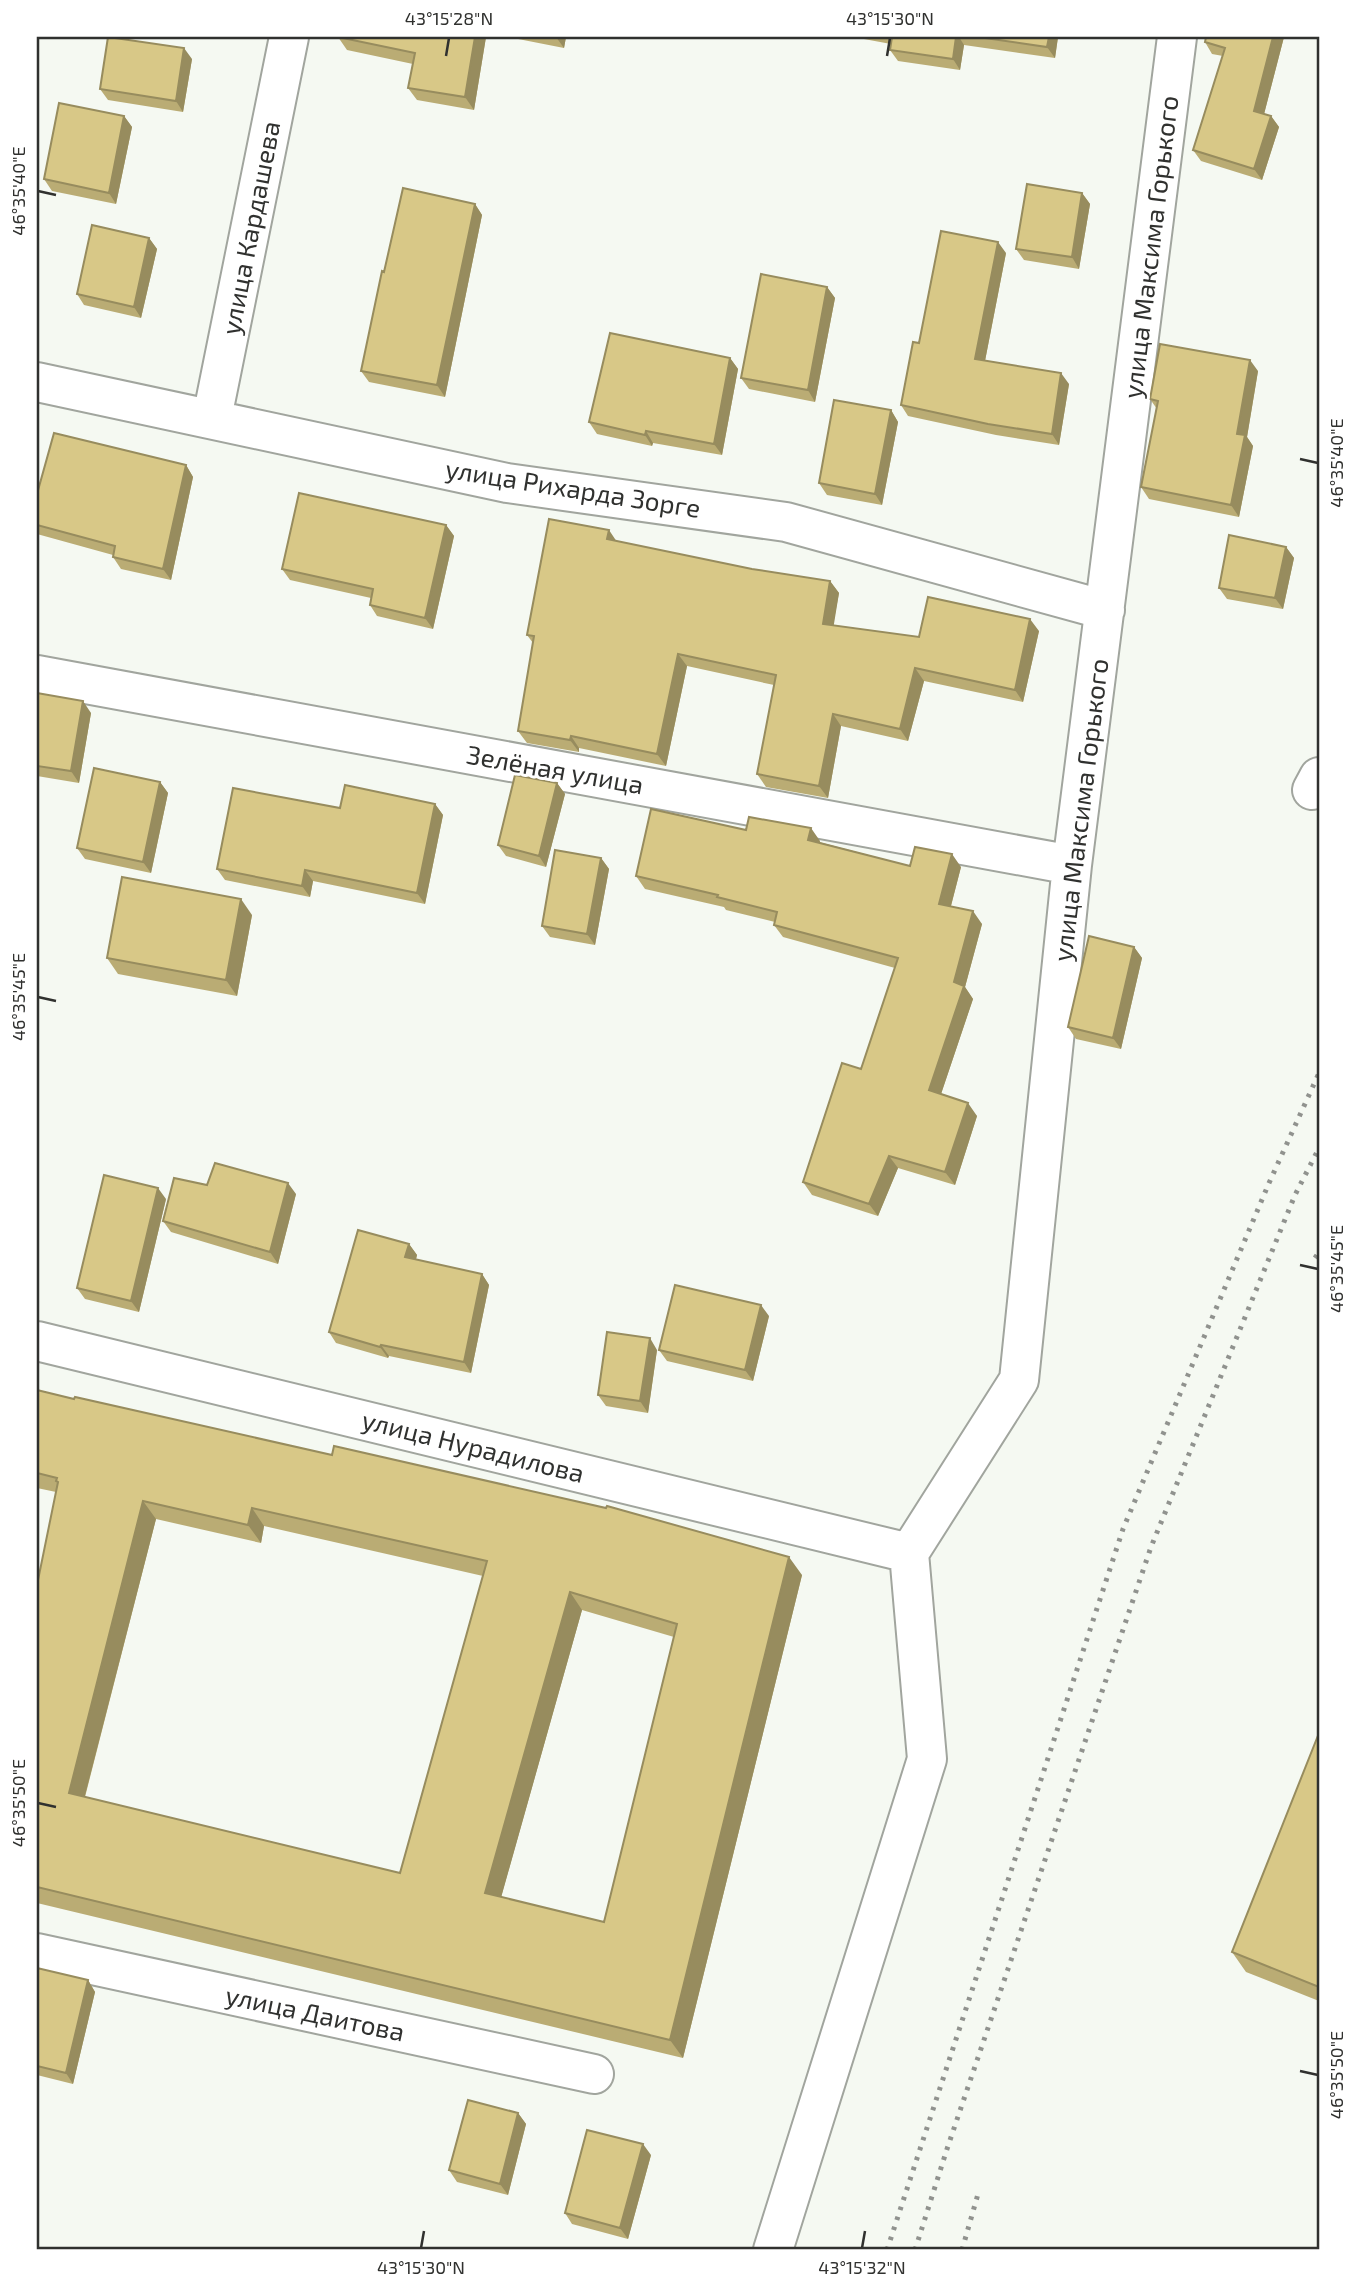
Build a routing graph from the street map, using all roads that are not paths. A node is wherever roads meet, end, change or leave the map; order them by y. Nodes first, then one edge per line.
1 (289, 37) edge
2 (1177, 37) edge
3 (37, 382) edge
4 (212, 418) junction
5 (1105, 610) junction
6 (37, 675) edge
7 (1072, 865) junction
8 (37, 1341) edge
9 (909, 1553) junction
10 (37, 1953) edge
11 (594, 2074) dead end
12 (773, 2250) edge

1 - 4 street, улица Кардашева
2 - 5 street, улица Максима Горького
3 - 4 street, улица Рихарда Зорге
4 - 5 street, улица Рихарда Зорге
5 - 7 street, улица Максима Горького
6 - 7 street, Зелёная улица
7 - 9 street, улица Максима Горького
8 - 9 street, улица Нурадилова
9 - 12 street
10 - 11 street, улица Даитова

